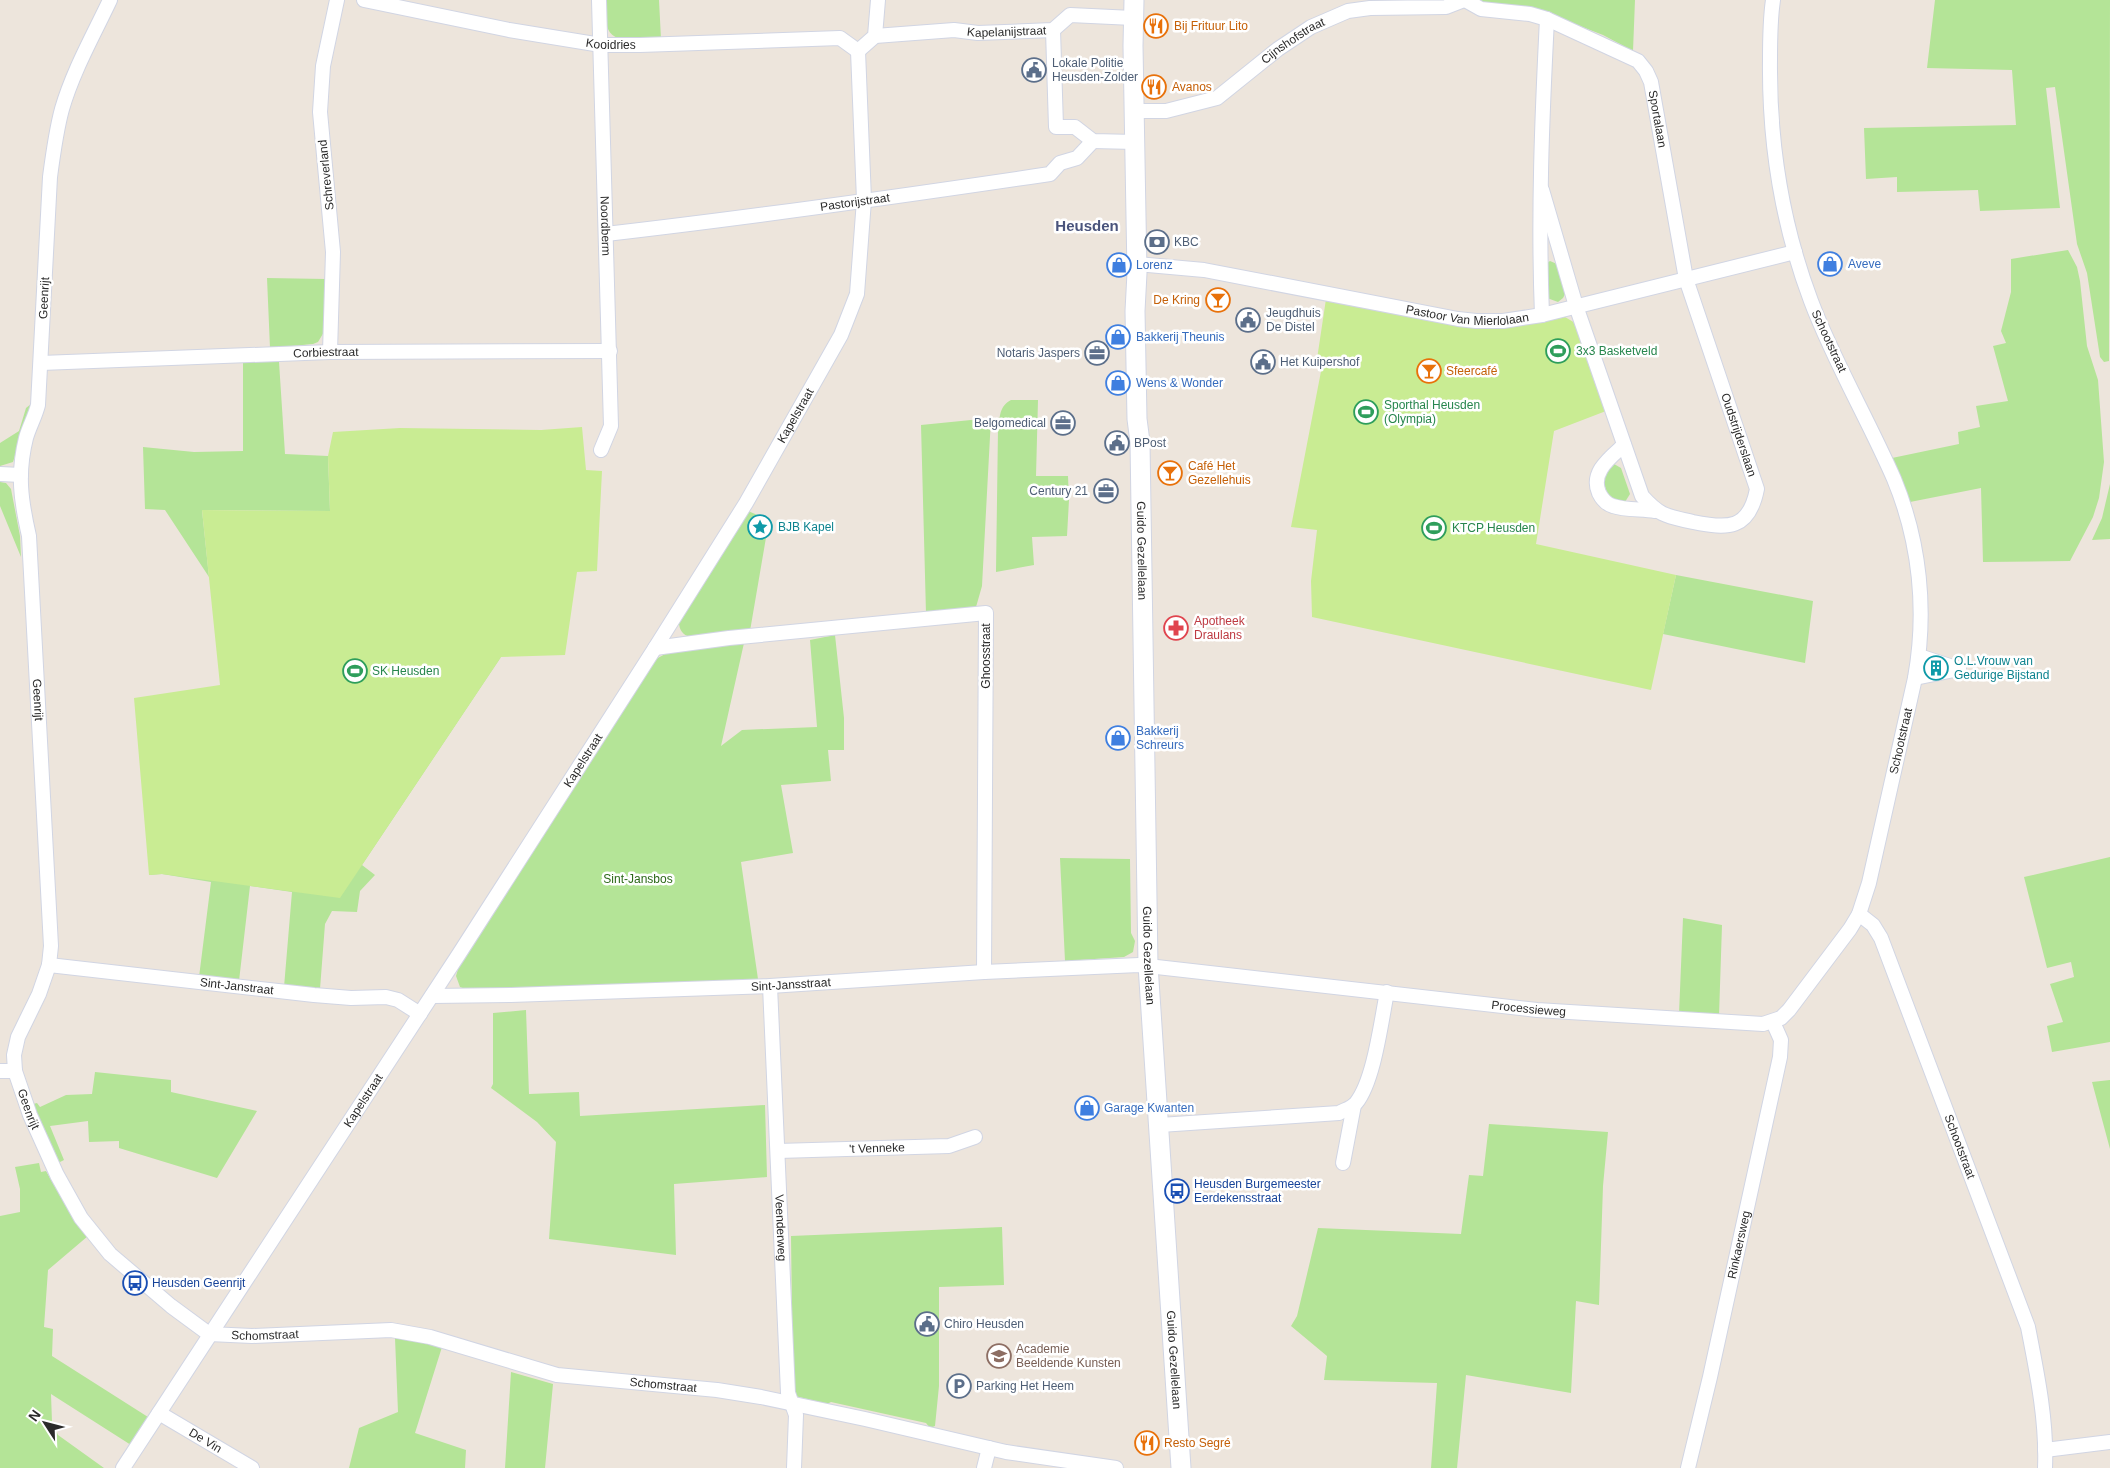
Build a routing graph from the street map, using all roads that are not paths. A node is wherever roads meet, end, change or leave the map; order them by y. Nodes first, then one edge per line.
1 (110, 0) edge
2 (337, 0) edge
3 (364, 0) edge
4 (600, 0) edge
5 (878, 0) edge
6 (1464, 0) edge
7 (1773, 0) edge
8 (1134, 9) edge
9 (1547, 19) junction
10 (1053, 30) junction
11 (876, 36) junction
12 (601, 45) junction
13 (858, 51) junction
14 (1134, 111) junction
15 (1093, 141) junction
16 (1135, 142) junction
17 (1542, 190) junction
18 (864, 200) junction
19 (606, 234) junction
20 (1794, 252) junction
21 (1137, 268) junction
22 (1686, 279) junction
23 (1576, 306) junction
24 (1542, 315) junction
25 (610, 351) junction
26 (330, 352) junction
27 (41, 363) junction
28 (1624, 446) junction
29 (601, 450) dead end
30 (0, 474) edge
31 (21, 475) junction
32 (1655, 510) junction
33 (655, 648) junction
34 (1919, 656) junction
35 (1915, 678) junction
36 (1859, 914) junction
37 (1148, 965) junction
38 (49, 966) junction
39 (984, 972) junction
40 (770, 986) junction
41 (1387, 992) junction
42 (432, 996) junction
43 (420, 1014) junction
44 (1773, 1022) junction
45 (0, 1071) edge
46 (15, 1071) junction
47 (1354, 1105) junction
48 (1160, 1125) junction
49 (975, 1137) dead end
50 (778, 1151) junction
51 (1343, 1162) dead end
52 (209, 1334) junction
53 (791, 1402) junction
54 (158, 1413) junction
55 (2110, 1442) edge
56 (989, 1448) junction
57 (2046, 1450) junction
58 (124, 1468) edge
59 (252, 1468) edge
60 (794, 1468) edge
61 (984, 1468) edge
62 (1116, 1468) edge
63 (1181, 1468) edge
64 (1688, 1468) edge
65 (2045, 1468) edge

1 - 27 street, Geenrijt
2 - 26 street, Schreverland
3 - 12 street, Kooidries
4 - 12 street, Noordberm
5 - 11 street
6 - 9 street, Sportalaan
6 - 14 street, Cijnshofstraat
7 - 20 street, Schootstraat
8 - 10 street, Kapelanijstraat
8 - 14 main road, Guido Gezellelaan
9 - 17 street
9 - 22 street, Sportalaan
10 - 11 street, Kapelanijstraat
10 - 15 street
11 - 13 street
12 - 13 street, Kooidries
12 - 19 street, Noordberm
13 - 18 street, Kapelstraat
14 - 16 main road, Guido Gezellelaan
15 - 16 street
15 - 18 street, Pastorijstraat
16 - 21 main road, Guido Gezellelaan
17 - 23 street
17 - 24 street
18 - 19 street, Pastorijstraat
18 - 33 street, Kapelstraat
19 - 25 street, Noordberm
20 - 22 street, Pastoor Van Mierlolaan
20 - 34 street, Schootstraat
21 - 24 street, Pastoor Van Mierlolaan
21 - 37 main road, Guido Gezellelaan
22 - 23 street, Pastoor Van Mierlolaan
22 - 32 street, Oudstrijderslaan
23 - 24 street, Pastoor Van Mierlolaan
23 - 28 street
25 - 26 street, Corbiestraat
25 - 29 street, Noordberm
26 - 27 street, Corbiestraat
27 - 31 street, Geenrijt
28 - 32 street
28 - 32 street, Oudstrijderslaan
30 - 31 street
31 - 38 street, Geenrijt
33 - 39 street, Ghoosstraat
33 - 42 street, Kapelstraat
34 - 35 street, Schootstraat
34 - 35 street
35 - 36 street, Schootstraat
36 - 44 street
36 - 57 street, Schootstraat
37 - 39 street, Sint-Jansstraat
37 - 41 street, Processieweg
37 - 48 main road, Guido Gezellelaan
38 - 43 street, Sint-Janstraat
38 - 46 street, Geenrijt
39 - 40 street, Sint-Jansstraat
40 - 42 street, Sint-Jansstraat
40 - 50 street, Veenderweg
41 - 44 street, Processieweg
41 - 47 street
42 - 43 street, Kapelstraat
43 - 52 street, Kapelstraat
44 - 64 street, Rinkaersweg
45 - 46 street
46 - 52 street, Geenrijt
47 - 48 street
47 - 51 street
48 - 63 main road, Guido Gezellelaan
49 - 50 street, 't Venneke
50 - 53 street, Veenderweg
52 - 53 street, Schomstraat
52 - 54 street, Kapelstraat
53 - 56 street, Schomstraat
53 - 60 street, Veenderweg
54 - 58 street, Kapelstraat
54 - 59 street, De Vin
55 - 57 street
56 - 61 street
56 - 62 street, Schomstraat
57 - 65 street, Schootstraat

